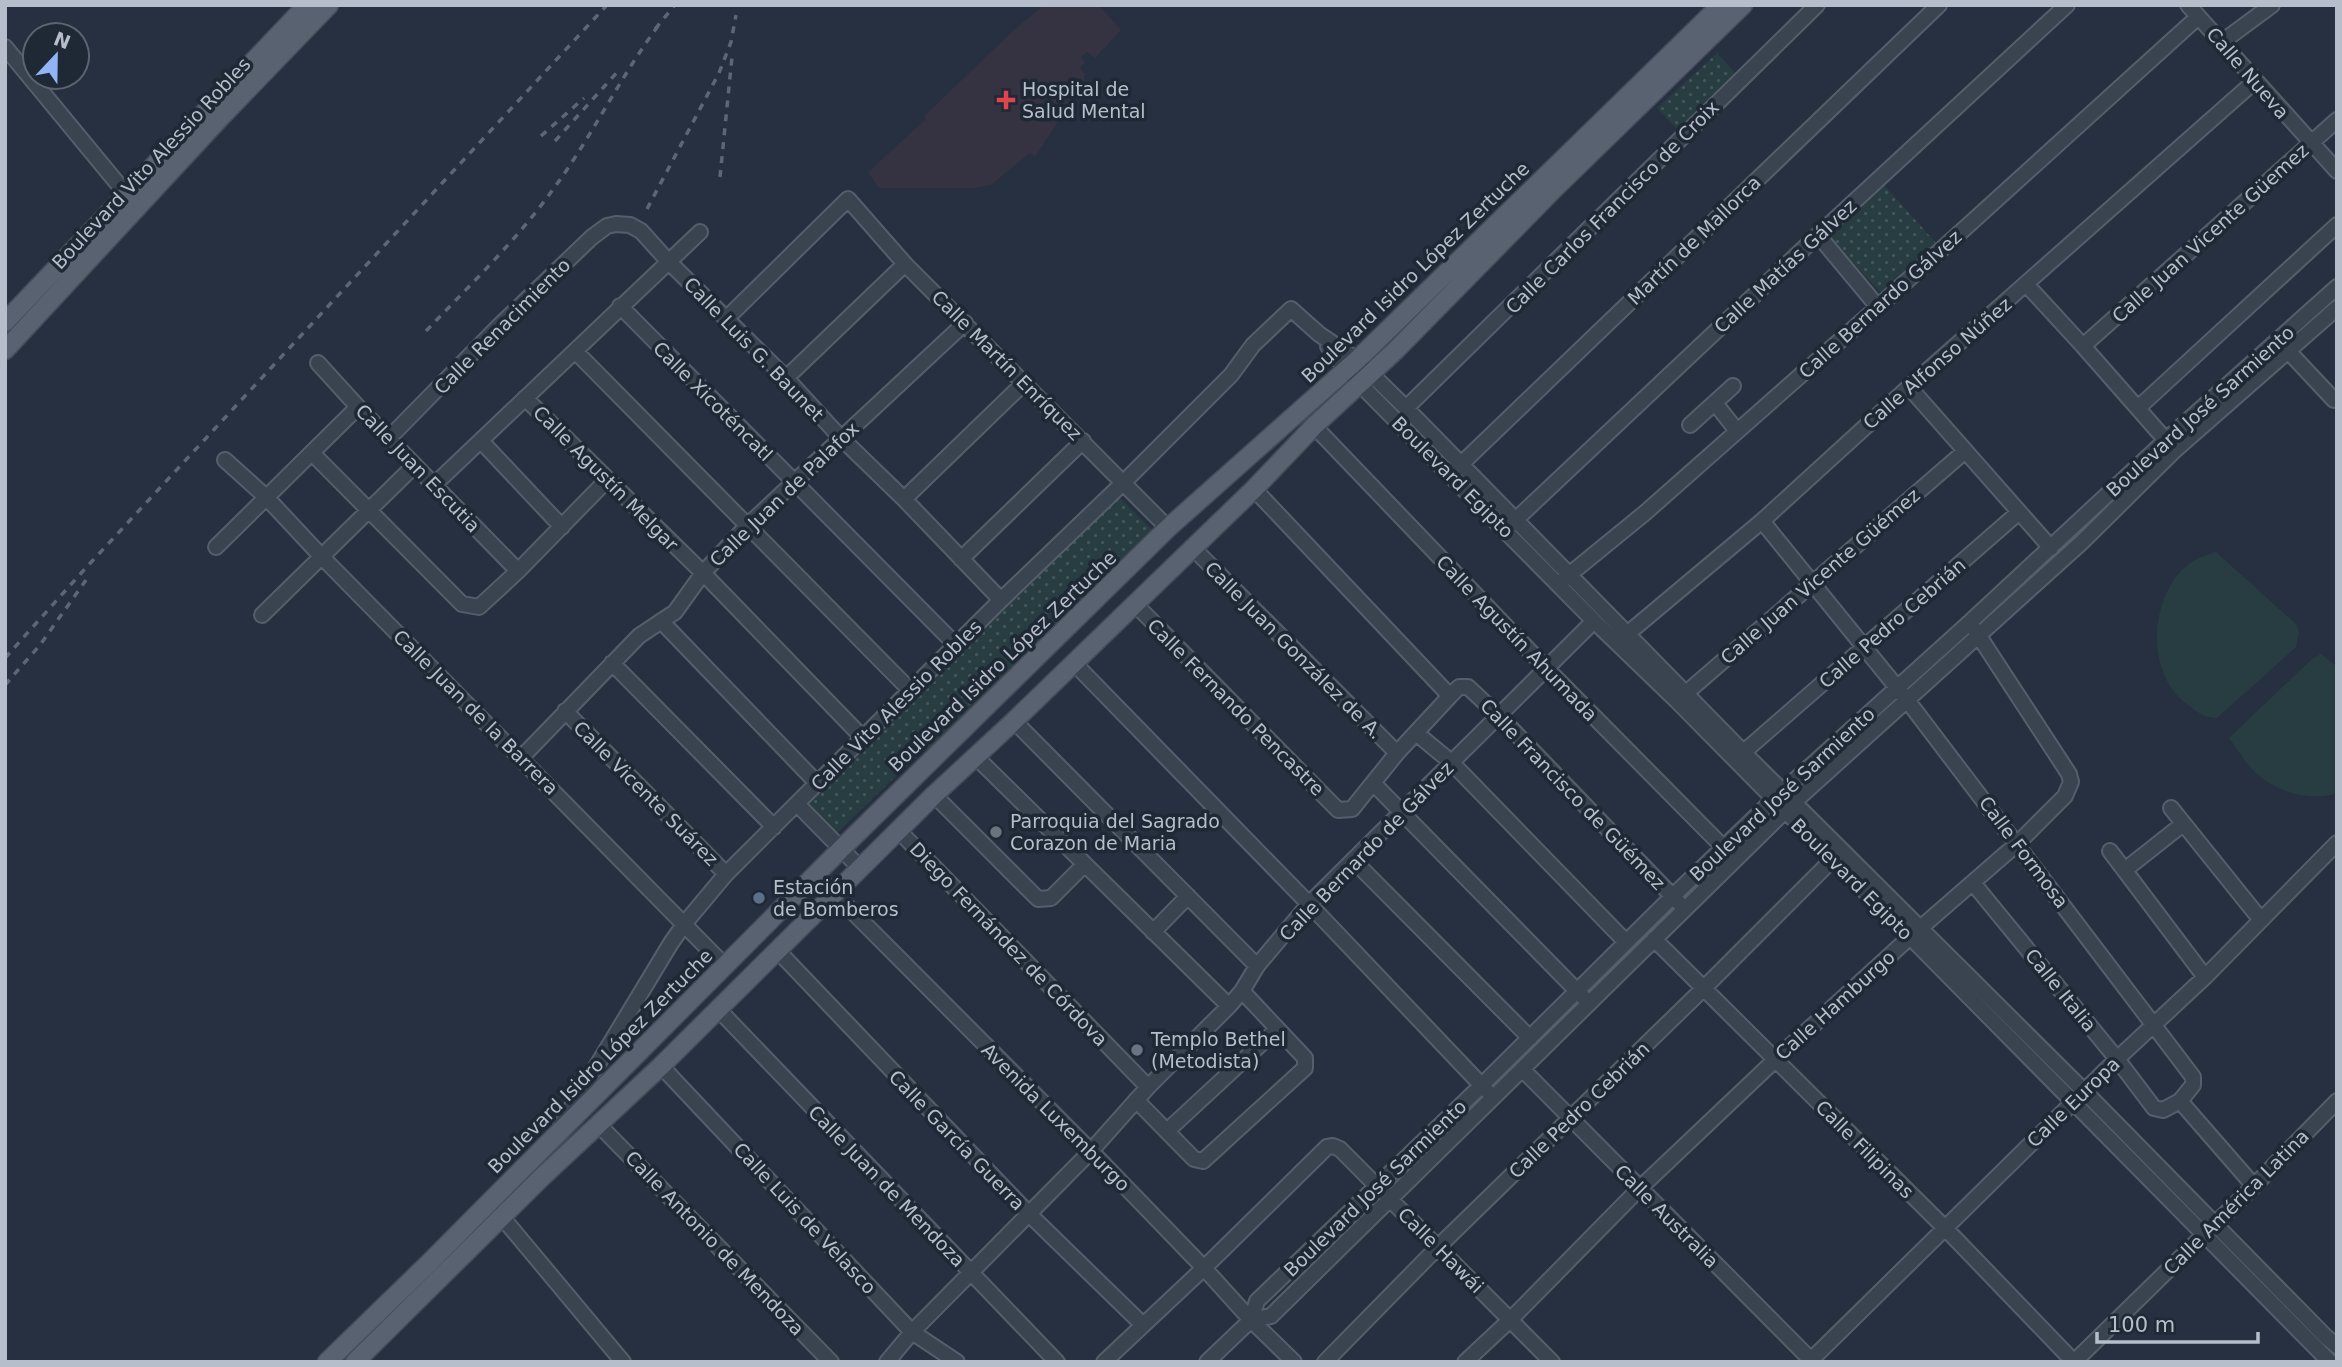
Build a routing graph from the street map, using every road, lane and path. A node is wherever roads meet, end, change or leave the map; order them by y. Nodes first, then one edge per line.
1 (307, 5) edge
2 (329, 5) edge
3 (1721, 5) edge
4 (1743, 5) edge
5 (1817, 5) edge
6 (1939, 5) edge
7 (2067, 5) edge
8 (2188, 5) edge
9 (2272, 5) edge
10 (2198, 18) junction
11 (299, 25) junction
12 (2222, 42) junction
13 (5, 47) edge
14 (2255, 81) junction
15 (2337, 120) edge
16 (2310, 144) junction
17 (2337, 171) edge
18 (131, 200) junction
19 (622, 223) joint
20 (2337, 225) edge
21 (700, 232) dead end
22 (1818, 235) junction
23 (77, 259) junction
24 (668, 261) junction
25 (905, 264) junction
26 (2026, 285) junction
27 (2337, 287) edge
28 (620, 306) junction
29 (1878, 307) junction
30 (1291, 309) joint
31 (2337, 309) edge
32 (726, 319) junction
33 (5, 322) edge
34 (965, 323) junction
35 (2084, 345) junction
36 (5, 350) edge
37 (575, 351) junction
38 (2289, 352) junction
39 (318, 363) dead end
40 (1358, 371) junction
41 (786, 378) junction
42 (1024, 383) junction
43 (1733, 386) dead end
44 (1909, 387) junction
45 (526, 398) junction
46 (2333, 400) dead end
47 (1715, 403) junction
48 (358, 407) junction
49 (1406, 408) junction
50 (2138, 408) junction
51 (1690, 425) dead end
52 (1314, 426) junction
53 (1737, 431) junction
54 (841, 437) junction
55 (389, 439) junction
56 (481, 441) junction
57 (1083, 441) junction
58 (2170, 445) junction
59 (1964, 452) junction
60 (312, 453) junction
61 (225, 460) dead end
62 (1461, 463) junction
63 (415, 465) junction
64 (1450, 475) junction
65 (607, 480) junction
66 (793, 482) junction
67 (1124, 483) junction
68 (435, 484) junction
69 (1254, 489) junction
70 (266, 497) junction
71 (904, 499) junction
72 (370, 510) junction
73 (2018, 513) junction
74 (1762, 521) junction
75 (1511, 525) junction
76 (562, 527) junction
77 (746, 527) junction
78 (1168, 528) junction
79 (216, 547) dead end
80 (1192, 547) junction
81 (2051, 548) junction
82 (322, 557) junction
83 (961, 559) junction
84 (518, 571) junction
85 (703, 573) junction
86 (1563, 580) junction
87 (1811, 583) junction
88 (1001, 600) junction
89 (1134, 603) junction
90 (262, 615) dead end
91 (661, 621) junction
92 (1594, 621) junction
93 (1974, 629) junction
94 (1621, 638) junction
95 (956, 645) junction
96 (1865, 648) junction
97 (1073, 662) junction
98 (612, 663) junction
99 (1546, 668) junction
100 (1898, 688) junction
101 (911, 691) junction
102 (1454, 692) junction
103 (1681, 696) junction
104 (1908, 700) junction
105 (565, 711) junction
106 (1498, 715) junction
107 (1014, 721) junction
108 (1416, 733) junction
109 (863, 738) junction
110 (1397, 753) junction
111 (976, 757) junction
112 (1739, 757) junction
113 (521, 758) junction
114 (1451, 762) junction
115 (817, 783) junction
116 (1374, 784) junction
117 (934, 795) junction
118 (1784, 801) junction
119 (797, 804) junction
120 (2171, 808) dead end
121 (1403, 812) junction
122 (2183, 824) junction
123 (774, 827) junction
124 (899, 831) junction
125 (2018, 843) junction
126 (2337, 843) edge
127 (1723, 847) junction
128 (841, 849) junction
129 (2110, 851) dead end
130 (1833, 859) junction
131 (1353, 860) junction
132 (1084, 865) junction
133 (860, 868) junction
134 (2126, 869) junction
135 (726, 874) junction
136 (816, 875) junction
137 (1973, 883) junction
138 (835, 893) junction
139 (1673, 896) junction
140 (1188, 897) junction
141 (1309, 904) junction
142 (1684, 909) junction
143 (2261, 920) junction
144 (685, 923) junction
145 (1153, 932) junction
146 (1915, 932) junction
147 (1654, 939) junction
148 (1626, 942) junction
149 (777, 950) junction
150 (725, 966) junction
151 (1257, 966) junction
152 (2205, 977) junction
153 (1704, 988) junction
154 (1242, 990) junction
155 (1578, 992) junction
156 (1589, 1003) junction
157 (1229, 1006) junction
158 (718, 1009) junction
159 (2154, 1024) junction
160 (1277, 1029) junction
161 (1530, 1038) junction
162 (1775, 1059) junction
163 (2117, 1059) junction
164 (661, 1066) junction
165 (1522, 1069) junction
166 (1482, 1085) junction
167 (1148, 1087) junction
168 (2084, 1091) junction
169 (1493, 1097) junction
170 (1136, 1100) junction
171 (2180, 1101) junction
172 (2337, 1101) edge
173 (2073, 1103) junction
174 (1570, 1119) junction
175 (599, 1125) junction
176 (1167, 1131) junction
177 (551, 1141) junction
178 (1091, 1151) junction
179 (1377, 1186) junction
180 (2254, 1186) junction
181 (1640, 1188) junction
182 (1389, 1198) junction
183 (1028, 1214) junction
184 (502, 1217) junction
185 (2215, 1223) junction
186 (1945, 1228) junction
187 (2204, 1234) junction
188 (1438, 1247) junction
189 (1205, 1268) junction
190 (970, 1273) junction
191 (1510, 1320) junction
192 (1251, 1321) junction
193 (1142, 1324) junction
194 (912, 1332) junction
195 (348, 1341) junction
196 (2337, 1346) edge
197 (358, 1359) edge
198 (1811, 1361) edge
199 (327, 1362) edge
200 (623, 1362) edge
201 (831, 1362) edge
202 (887, 1362) edge
203 (957, 1362) edge
204 (1057, 1362) edge
205 (1104, 1362) edge
206 (1207, 1362) edge
207 (1294, 1362) edge
208 (1325, 1362) edge
209 (1465, 1362) edge
210 (1552, 1362) edge
211 (2074, 1362) edge
212 (2330, 1362) edge

1 - 11 main road, Boulevard Vito Alessio Robles
2 - 11 main road, Boulevard Vito Alessio Robles
3 - 40 main road, Boulevard Isidro López Zertuche
4 - 40 main road, Boulevard Isidro López Zertuche
5 - 49 street, Calle Carlos Francisco de Croix
6 - 62 street, Martín de Mallorca
7 - 22 street, Calle Matías Gálvez
8 - 10 street, Calle Nueva
9 - 12 street
10 - 12 street, Calle Nueva
10 - 29 street, Calle Bernardo Gálvez
11 - 18 main road, Boulevard Vito Alessio Robles
12 - 14 street, Calle Nueva
13 - 18 street
14 - 16 street, Calle Nueva
14 - 26 street, Calle Alfonso Núñez
15 - 16 street, Calle Juan Vicente Güemez
16 - 17 street, Calle Nueva
16 - 35 street, Calle Juan Vicente Güemez
18 - 23 main road, Boulevard Vito Alessio Robles
19 - 24 street, Calle Luis G. Baunet
19 - 55 street, Calle Renacimiento
20 - 50 street
21 - 24 street
22 - 29 street
22 - 75 street, Calle Matías Gálvez
23 - 33 main road, Boulevard Vito Alessio Robles
23 - 36 main road, Boulevard Vito Alessio Robles
24 - 28 street
24 - 32 street, Calle Luis G. Baunet
25 - 32 street, Calle Martín Enríquez
25 - 34 street, Calle Martín Enríquez
25 - 41 street
26 - 35 street
26 - 44 street, Calle Alfonso Núñez
27 - 58 street, Boulevard José Sarmiento
28 - 37 street
28 - 66 street, Calle Xicoténcatl
29 - 53 street, Calle Bernardo Gálvez
30 - 40 street, Boulevard Egipto
30 - 67 street, Calle Vito Alessio Robles
31 - 38 street, Boulevard José Sarmiento
32 - 41 street, Calle Luis G. Baunet
34 - 42 street, Calle Martín Enríquez
34 - 54 street, Calle Juan de Palafox
35 - 50 street
37 - 45 street
37 - 77 street
38 - 46 street
38 - 58 street, Boulevard José Sarmiento
39 - 48 street, Calle Juan Escutia
40 - 49 street, Boulevard Egipto
40 - 52 main road, Boulevard Isidro López Zertuche
40 - 64 street, Boulevard Egipto
40 - 78 main road, Boulevard Isidro López Zertuche
41 - 54 street, Calle Luis G. Baunet
42 - 57 street, Calle Martín Enríquez
42 - 71 street
43 - 47 street
44 - 59 street
44 - 74 street, Calle Alfonso Núñez
45 - 56 street
45 - 65 street, Calle Agustín Melgar
47 - 51 street
47 - 53 street
48 - 55 street, Calle Juan Escutia
48 - 60 street
49 - 62 street, Boulevard Egipto
50 - 58 street
52 - 69 main road, Boulevard Isidro López Zertuche
52 - 99 street, Calle Agustín Ahumada
53 - 86 street, Calle Bernardo Gálvez
54 - 66 street, Calle Juan de Palafox
54 - 71 street, Calle Luis G. Baunet
55 - 63 street, Calle Juan Escutia
56 - 68 street
56 - 76 street
57 - 67 street, Calle Martín Enríquez
57 - 83 street
58 - 81 street, Boulevard José Sarmiento
58 - 93 street, Boulevard José Sarmiento
59 - 73 street
59 - 87 street, Calle Juan Vicente Güémez
60 - 70 street
60 - 72 street
61 - 70 street, Calle Juan de la Barrera
62 - 64 street, Martín de Mallorca
62 - 75 street, Boulevard Egipto
63 - 68 street, Calle Juan Escutia
63 - 72 street
64 - 75 street, Boulevard Egipto
65 - 76 street
65 - 85 street, Calle Agustín Melgar
66 - 77 street, Calle Juan de Palafox
66 - 95 street, Calle Xicoténcatl
67 - 78 street, Calle Martín Enríquez
67 - 88 street, Calle Vito Alessio Robles
68 - 84 street, Calle Juan Escutia
69 - 80 main road, Boulevard Isidro López Zertuche
69 - 102 street, Calle Francisco de Güémez
70 - 79 street
70 - 82 street, Calle Juan de la Barrera
71 - 83 street, Calle Luis G. Baunet
72 - 82 street
72 - 84 street
73 - 81 street
73 - 96 street, Calle Pedro Cebrián
74 - 87 street, Calle Formosa
74 - 94 street, Calle Alfonso Núñez
75 - 86 street, Boulevard Egipto
76 - 84 street
77 - 85 street, Calle Juan de Palafox
77 - 101 street
78 - 128 main road, Boulevard Isidro López Zertuche
80 - 89 main road, Boulevard Isidro López Zertuche
80 - 110 street, Calle Juan González de A.
81 - 93 street, Boulevard José Sarmiento
82 - 90 street
82 - 113 street, Calle Juan de la Barrera
83 - 88 street, Calle Luis G. Baunet
85 - 91 street, Calle Juan de Palafox
85 - 109 street, Calle Agustín Melgar
86 - 92 street, Boulevard Egipto
86 - 94 street, Boulevard Egipto
87 - 96 street, Calle Formosa
87 - 103 street, Calle Juan Vicente Güémez
88 - 95 street, Calle Vito Alessio Robles
89 - 97 main road, Boulevard Isidro López Zertuche
89 - 116 street, Calle Fernando Pencastre
91 - 98 street, Calle Juan de Palafox
91 - 115 street
92 - 94 street, Boulevard Egipto
92 - 99 street, Calle Bernardo de Gálvez
93 - 100 street, Boulevard José Sarmiento
93 - 104 street, Boulevard José Sarmiento
93 - 125 street, Calle Hamburgo
94 - 103 street, Boulevard Egipto
95 - 101 street, Calle Vito Alessio Robles
96 - 100 street, Calle Formosa
96 - 112 street, Calle Pedro Cebrián
97 - 107 main road, Boulevard Isidro López Zertuche
97 - 141 street
98 - 105 street, Calle Juan de Palafox
98 - 123 street
99 - 106 street, Calle Bernardo de Gálvez
99 - 127 street, Calle Agustín Ahumada
100 - 104 street, Calle Formosa
100 - 118 street, Boulevard José Sarmiento
101 - 109 street, Calle Vito Alessio Robles
102 - 106 street, Calle Francisco de Güémez
102 - 108 street
103 - 112 street, Boulevard Egipto
104 - 118 street, Boulevard José Sarmiento
104 - 125 street, Calle Formosa
105 - 113 street, Calle Juan de Palafox
105 - 135 street, Calle Vicente Suárez
106 - 114 street, Calle Bernardo de Gálvez
106 - 139 street, Calle Francisco de Güémez
107 - 111 main road, Boulevard Isidro López Zertuche
107 - 140 street
108 - 110 street
108 - 114 street
109 - 115 street, Calle Vito Alessio Robles
110 - 116 street
111 - 117 main road, Boulevard Isidro López Zertuche
111 - 132 street
112 - 118 street, Boulevard Egipto
113 - 144 street, Calle Juan de la Barrera
114 - 121 street, Calle Bernardo de Gálvez
114 - 148 street
115 - 119 street, Calle Vito Alessio Robles
116 - 121 street
117 - 124 main road, Boulevard Isidro López Zertuche
117 - 132 street
118 - 127 street, Boulevard José Sarmiento
118 - 130 street, Boulevard Egipto
118 - 142 street, Boulevard José Sarmiento
118 - 146 street, Boulevard Egipto
119 - 123 street, Calle Vito Alessio Robles
119 - 128 street
120 - 122 street
121 - 131 street, Calle Bernardo de Gálvez
121 - 155 street
122 - 134 street
122 - 143 street
123 - 135 street, Calle Vito Alessio Robles
124 - 133 main road, Boulevard Isidro López Zertuche
124 - 167 street, Diego Fernández de Córdova
125 - 137 street, Calle Hamburgo
125 - 159 street, Calle Formosa
126 - 143 street, Calle Europa
127 - 139 street, Boulevard José Sarmiento
128 - 133 street
128 - 136 main road, Boulevard Isidro López Zertuche
129 - 134 street
130 - 146 street, Boulevard Egipto
130 - 153 street, Calle Pedro Cebrián
131 - 141 street, Calle Bernardo de Gálvez
131 - 161 street
132 - 145 street
133 - 138 main road, Boulevard Isidro López Zertuche
134 - 152 street
135 - 144 street, Calle Vito Alessio Robles
136 - 138 street, Avenida Luxemburgo
136 - 150 main road, Boulevard Isidro López Zertuche
137 - 146 street, Calle Hamburgo
137 - 163 street, Calle Italia
138 - 149 main road, Boulevard Isidro López Zertuche
138 - 178 street, Avenida Luxemburgo
139 - 142 street, Calle Francisco de Güémez
139 - 148 street, Boulevard José Sarmiento
140 - 145 street
140 - 151 street
141 - 151 street, Calle Bernardo de Gálvez
141 - 166 street
142 - 147 street, Boulevard José Sarmiento
143 - 152 street, Calle Europa
144 - 150 street, Calle Juan de la Barrera
144 - 177 street, Calle Vito Alessio Robles
145 - 157 street
146 - 162 street, Calle Hamburgo
146 - 168 street, Boulevard Egipto
146 - 173 street, Boulevard Egipto
147 - 153 street, Calle Filipinas
147 - 156 street, Boulevard José Sarmiento
148 - 155 street, Boulevard José Sarmiento
149 - 158 main road, Boulevard Isidro López Zertuche
149 - 183 street, Calle García Guerra
150 - 177 main road, Boulevard Isidro López Zertuche
151 - 154 street, Calle Bernardo de Gálvez
152 - 159 street, Calle Europa
153 - 162 street, Calle Filipinas
153 - 174 street, Calle Pedro Cebrián
154 - 157 street, Calle Bernardo de Gálvez
154 - 160 street
155 - 156 street
155 - 161 street, Boulevard José Sarmiento
156 - 165 street, Boulevard José Sarmiento
157 - 167 street, Calle Bernardo de Gálvez
158 - 164 main road, Boulevard Isidro López Zertuche
158 - 190 street, Calle Juan de Mendoza
159 - 163 street, Calle Europa
159 - 171 street, Calle Formosa
160 - 176 street
160 - 176 street
161 - 166 street, Boulevard José Sarmiento
162 - 181 street, Calle Hamburgo
162 - 186 street, Calle Filipinas
163 - 168 street, Calle Europa
163 - 171 street, Calle Italia
164 - 175 main road, Boulevard Isidro López Zertuche
164 - 194 street, Calle Luis de Velasco
165 - 169 street, Boulevard José Sarmiento
165 - 174 street, Calle Australia
166 - 169 street
166 - 179 street, Boulevard José Sarmiento
167 - 170 street, Calle Bernardo de Gálvez
168 - 173 street, Calle Europa
168 - 185 street, Boulevard Egipto
169 - 182 street, Boulevard José Sarmiento
170 - 176 street
170 - 178 street, Calle Bernardo de Gálvez
171 - 180 street
172 - 180 street, Calle América Latina
173 - 186 street, Calle Europa
173 - 187 street, Boulevard Egipto
174 - 181 street, Calle Australia
174 - 188 street, Calle Pedro Cebrián
175 - 184 main road, Boulevard Isidro López Zertuche
175 - 201 street, Calle Antonio de Mendoza
177 - 195 main road, Boulevard Isidro López Zertuche
178 - 183 street, Calle Bernardo de Gálvez
178 - 189 street, Avenida Luxemburgo
179 - 182 street, Calle Hawái
179 - 189 street, Calle Hawái
179 - 192 street, Boulevard José Sarmiento
180 - 185 street, Calle América Latina
181 - 191 street, Calle Hamburgo
181 - 198 street, Calle Australia
182 - 188 street, Calle Hawái
182 - 192 street, Boulevard José Sarmiento
183 - 190 street, Calle Bernardo de Gálvez
183 - 193 street, Calle García Guerra
184 - 197 main road, Boulevard Isidro López Zertuche
184 - 200 street
185 - 187 street, Calle América Latina
185 - 196 street, Boulevard Egipto
186 - 198 street, Calle Europa
186 - 211 street, Calle Filipinas
187 - 211 street, Calle América Latina
187 - 212 street, Boulevard Egipto
188 - 191 street, Calle Hawái
188 - 208 street, Calle Pedro Cebrián
189 - 192 street, Avenida Luxemburgo
189 - 193 street
190 - 194 street, Calle Bernardo de Gálvez
190 - 204 street, Calle Juan de Mendoza
191 - 209 street, Calle Hamburgo
191 - 210 street, Calle Hawái
192 - 206 street, Boulevard José Sarmiento
192 - 207 street, Avenida Luxemburgo
193 - 205 street
194 - 202 street, Calle Bernardo de Gálvez
194 - 203 street, Calle Luis de Velasco
195 - 197 main road
195 - 199 main road, Boulevard Isidro López Zertuche

